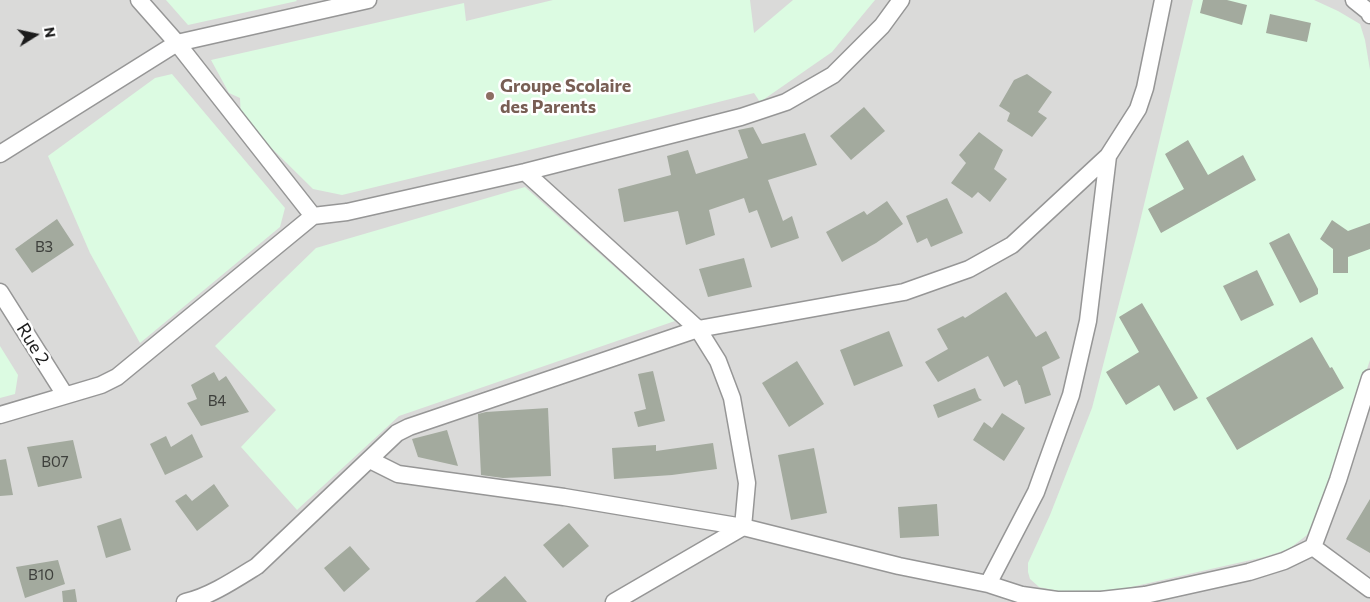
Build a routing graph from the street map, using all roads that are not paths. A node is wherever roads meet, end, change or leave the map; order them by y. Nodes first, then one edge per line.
1 (139, 0) edge
2 (368, 0) edge
3 (901, 0) edge
4 (1163, 0) edge
5 (1354, 0) edge
6 (347, 2) edge
7 (1370, 15) edge
8 (177, 42) junction
9 (0, 154) edge
10 (1108, 156) junction
11 (525, 172) junction
12 (314, 216) junction
13 (0, 292) edge
14 (698, 330) junction
15 (1370, 378) edge
16 (65, 395) junction
17 (0, 415) edge
18 (370, 460) junction
19 (743, 527) junction
20 (1313, 547) junction
21 (988, 584) junction
22 (1370, 589) edge
23 (1019, 598) edge
24 (1145, 598) edge
25 (190, 601) edge
26 (614, 602) edge

1 - 8 street
2 - 6 street
3 - 11 street
4 - 10 street
5 - 7 street
6 - 8 street
8 - 9 street
8 - 12 street
10 - 14 street
10 - 21 street
11 - 12 street
11 - 14 street
12 - 16 street
13 - 16 street, Rue 2
14 - 18 street
14 - 19 street
15 - 20 street
16 - 17 street
18 - 19 street
18 - 25 street
19 - 21 street
19 - 26 street
20 - 22 street
20 - 24 street
21 - 23 street
23 - 24 street

